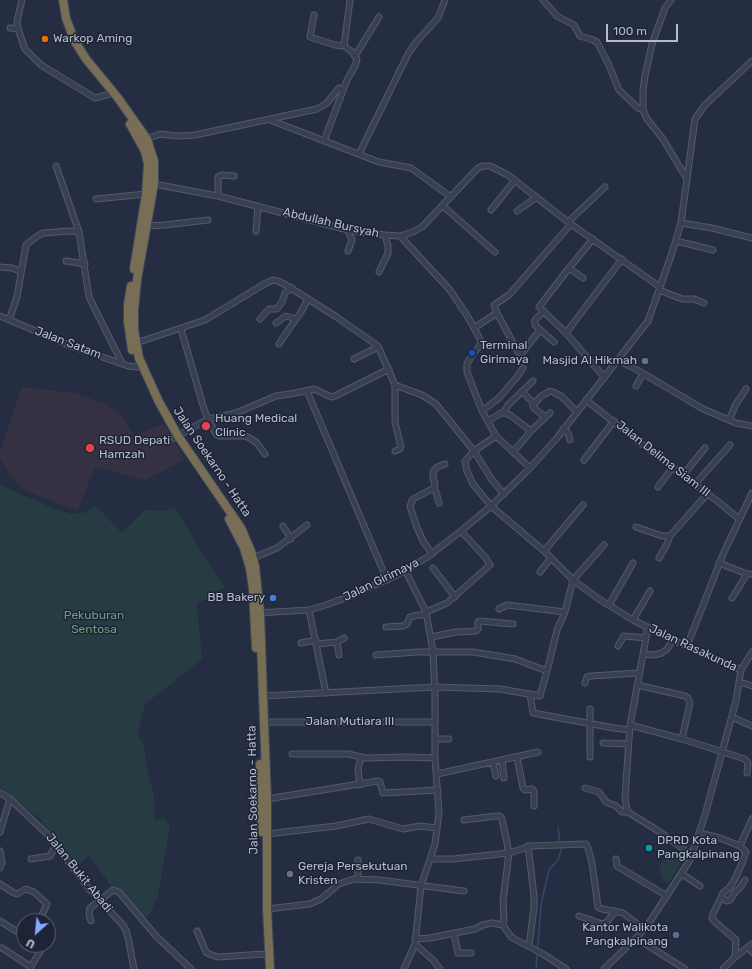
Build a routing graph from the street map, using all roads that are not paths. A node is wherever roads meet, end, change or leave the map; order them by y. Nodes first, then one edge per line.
1 (22, 0) edge
2 (58, 0) edge
3 (63, 0) edge
4 (350, 0) edge
5 (445, 0) edge
6 (543, 0) edge
7 (670, 0) edge
8 (314, 15) dead end
9 (379, 16) dead end
10 (10, 28) dead end
11 (18, 29) junction
12 (344, 46) junction
13 (356, 56) junction
14 (752, 61) edge
15 (339, 88) dead end
16 (110, 94) junction
17 (644, 110) junction
18 (269, 120) junction
19 (147, 139) junction
20 (324, 141) junction
21 (359, 154) junction
22 (56, 166) dead end
23 (234, 176) dead end
24 (687, 179) junction
25 (515, 180) junction
26 (154, 184) junction
27 (605, 187) dead end
28 (146, 194) junction
29 (218, 196) junction
30 (451, 197) junction
31 (538, 197) junction
32 (96, 199) dead end
33 (258, 206) junction
34 (443, 206) junction
35 (491, 210) dead end
36 (517, 211) dead end
37 (208, 220) dead end
38 (570, 223) junction
39 (681, 223) junction
40 (147, 226) junction
41 (348, 230) junction
42 (256, 231) dead end
43 (79, 232) junction
44 (385, 236) junction
45 (400, 236) junction
46 (752, 238) edge
47 (593, 239) junction
48 (676, 241) junction
49 (713, 250) dead end
50 (348, 251) dead end
51 (495, 252) dead end
52 (622, 259) junction
53 (66, 261) dead end
54 (85, 264) junction
55 (0, 267) edge
56 (569, 268) junction
57 (20, 271) junction
58 (379, 272) dead end
59 (583, 278) dead end
60 (292, 288) junction
61 (660, 289) junction
62 (308, 299) junction
63 (704, 303) dead end
64 (544, 311) junction
65 (497, 313) junction
66 (0, 316) edge
67 (260, 319) dead end
68 (296, 319) junction
69 (10, 320) junction
70 (276, 322) dead end
71 (474, 328) junction
72 (181, 329) junction
73 (540, 330) junction
74 (566, 333) junction
75 (136, 342) junction
76 (554, 342) dead end
77 (279, 344) dead end
78 (378, 347) junction
79 (354, 359) dead end
80 (618, 360) junction
81 (122, 363) junction
82 (137, 367) junction
83 (523, 368) dead end
84 (389, 369) junction
85 (643, 374) junction
86 (604, 377) junction
87 (533, 381) dead end
88 (394, 385) junction
89 (636, 386) dead end
90 (746, 389) dead end
91 (307, 391) junction
92 (522, 391) junction
93 (586, 400) junction
94 (534, 404) junction
95 (482, 411) junction
96 (577, 412) junction
97 (503, 413) junction
98 (550, 413) dead end
99 (545, 417) junction
100 (208, 419) junction
101 (488, 420) junction
102 (729, 420) junction
103 (614, 421) junction
104 (752, 426) edge
105 (563, 429) junction
106 (531, 431) junction
107 (496, 436) junction
108 (176, 437) junction
109 (570, 440) dead end
110 (730, 445) dead end
111 (705, 448) dead end
112 (395, 451) dead end
113 (474, 451) junction
114 (513, 452) junction
115 (265, 454) dead end
116 (584, 460) dead end
117 (445, 464) dead end
118 (673, 467) junction
119 (530, 468) junction
120 (683, 475) junction
121 (695, 484) junction
122 (658, 487) dead end
123 (434, 490) junction
124 (752, 493) edge
125 (504, 494) junction
126 (707, 494) junction
127 (439, 503) dead end
128 (491, 506) junction
129 (583, 506) dead end
130 (739, 519) junction
131 (308, 525) dead end
132 (283, 526) dead end
133 (636, 528) dead end
134 (461, 531) junction
135 (670, 536) junction
136 (291, 539) junction
137 (604, 545) dead end
138 (544, 551) junction
139 (432, 554) junction
140 (253, 558) junction
141 (552, 558) junction
142 (659, 558) dead end
143 (633, 563) dead end
144 (719, 563) junction
145 (433, 568) dead end
146 (405, 570) junction
147 (540, 572) dead end
148 (750, 574) edge
149 (387, 580) junction
150 (573, 580) junction
151 (650, 592) dead end
152 (455, 597) junction
153 (732, 598) dead end
154 (609, 605) junction
155 (499, 609) dead end
156 (309, 610) junction
157 (564, 612) junction
158 (257, 613) junction
159 (426, 614) junction
160 (634, 620) junction
161 (513, 624) dead end
162 (386, 627) dead end
163 (648, 627) junction
164 (431, 637) junction
165 (344, 638) dead end
166 (646, 638) junction
167 (673, 640) junction
168 (317, 642) junction
169 (337, 642) junction
170 (301, 643) dead end
171 (618, 646) dead end
172 (687, 646) junction
173 (433, 652) junction
174 (752, 652) edge
175 (376, 654) dead end
176 (643, 654) junction
177 (339, 655) dead end
178 (741, 670) junction
179 (547, 671) junction
180 (639, 673) junction
181 (740, 682) junction
182 (585, 683) dead end
183 (637, 685) junction
184 (752, 686) edge
185 (435, 687) junction
186 (326, 693) junction
187 (530, 694) junction
188 (263, 696) junction
189 (590, 709) dead end
190 (732, 717) junction
191 (264, 722) junction
192 (435, 722) junction
193 (591, 723) junction
194 (752, 726) edge
195 (630, 728) junction
196 (435, 739) junction
197 (449, 739) dead end
198 (682, 739) junction
199 (603, 743) dead end
200 (628, 744) junction
201 (538, 752) dead end
202 (722, 752) junction
203 (292, 754) dead end
204 (361, 757) junction
205 (517, 757) junction
206 (590, 757) dead end
207 (435, 758) junction
208 (502, 760) junction
209 (493, 762) junction
210 (747, 773) dead end
211 (437, 774) junction
212 (496, 776) dead end
213 (504, 778) dead end
214 (360, 785) junction
215 (585, 788) dead end
216 (438, 790) junction
217 (0, 792) edge
218 (10, 799) junction
219 (267, 799) junction
220 (534, 806) dead end
221 (628, 812) junction
222 (464, 820) dead end
223 (751, 822) edge
224 (437, 828) junction
225 (0, 832) edge
226 (699, 833) junction
227 (267, 834) junction
228 (56, 845) junction
229 (528, 846) junction
230 (740, 846) junction
231 (264, 850) junction
232 (0, 851) edge
233 (509, 853) junction
234 (692, 855) junction
235 (32, 858) dead end
236 (430, 859) junction
237 (616, 859) dead end
238 (358, 860) dead end
239 (0, 868) edge
240 (682, 874) junction
241 (358, 879) junction
242 (745, 880) dead end
243 (0, 884) edge
244 (421, 886) junction
245 (700, 886) dead end
246 (464, 891) dead end
247 (667, 896) junction
248 (721, 898) junction
249 (101, 901) junction
250 (267, 909) junction
251 (615, 912) junction
252 (43, 913) edge
253 (579, 916) dead end
254 (0, 921) edge
255 (91, 921) dead end
256 (503, 925) junction
257 (644, 929) junction
258 (16, 931) edge
259 (197, 932) dead end
260 (454, 933) junction
261 (636, 938) junction
262 (415, 942) junction
263 (529, 946) junction
264 (750, 946) edge
265 (2, 948) dead end
266 (752, 952) edge
267 (38, 953) edge
268 (471, 953) dead end
269 (264, 954) junction
270 (735, 957) junction
271 (31, 968) edge
272 (134, 969) edge
273 (191, 969) edge
274 (265, 969) edge
275 (270, 969) edge
276 (404, 969) edge
277 (440, 969) edge
278 (566, 969) edge
279 (604, 969) edge
280 (685, 969) edge
281 (723, 969) edge

1 - 11 street
2 - 16 highway, Jalan Soekarno - Hatta
3 - 19 highway, Jalan Soekarno - Hatta
4 - 12 street
5 - 21 street
6 - 17 street
7 - 17 street
8 - 12 street
9 - 13 street
10 - 11 street
11 - 16 street
12 - 13 street
13 - 20 street
14 - 24 street, Jalan Girimaya
15 - 18 street
16 - 28 highway, Jalan Soekarno - Hatta
17 - 24 street
18 - 19 street
18 - 20 street
19 - 26 highway, Jalan Soekarno - Hatta
20 - 21 street
21 - 30 street
22 - 43 street
23 - 29 street
24 - 39 street, Jalan Girimaya
25 - 30 street, Abdullah Bursyah
25 - 31 street, Abdullah Bursyah
25 - 35 street
26 - 29 street, Abdullah Bursyah
26 - 40 highway, Jalan Soekarno - Hatta
27 - 38 street
28 - 32 street
28 - 82 highway, Jalan Soekarno - Hatta
29 - 33 street, Abdullah Bursyah
30 - 34 street, Abdullah Bursyah
31 - 36 street
31 - 38 street, Abdullah Bursyah
33 - 41 street, Abdullah Bursyah
33 - 42 street
34 - 45 street, Abdullah Bursyah
34 - 51 street
37 - 40 street
38 - 47 street, Abdullah Bursyah
38 - 65 street
39 - 46 street
39 - 48 street, Jalan Girimaya
40 - 75 highway, Jalan Soekarno - Hatta
41 - 44 street, Abdullah Bursyah
41 - 50 street
43 - 54 street
43 - 57 street
44 - 45 street, Abdullah Bursyah
44 - 58 street
45 - 71 street
47 - 52 street, Abdullah Bursyah
47 - 56 street
48 - 49 street
48 - 61 street, Jalan Girimaya
52 - 61 street, Abdullah Bursyah
52 - 74 street
53 - 54 street
54 - 81 street
55 - 57 street
56 - 59 street
56 - 64 street
57 - 69 street
60 - 62 street
60 - 67 street
60 - 72 street
61 - 63 street, Abdullah Bursyah
61 - 80 street, Jalan Girimaya
62 - 68 street
62 - 78 street
64 - 73 street
64 - 74 street
65 - 71 street
65 - 73 street
66 - 69 street, Jalan Satam
68 - 70 street
68 - 77 street
69 - 81 street, Jalan Satam
71 - 95 street
72 - 75 street
72 - 100 street
73 - 76 street
74 - 86 street
75 - 108 highway, Jalan Soekarno - Hatta
78 - 79 street
78 - 84 street
80 - 85 street
80 - 86 street, Jalan Girimaya
81 - 82 street, Jalan Satam
82 - 108 highway, Jalan Soekarno - Hatta
83 - 95 street
84 - 88 street
84 - 91 street
85 - 89 street
85 - 102 street
86 - 93 street, Jalan Girimaya
87 - 92 street
88 - 112 street
88 - 113 street
90 - 102 street
91 - 100 street
91 - 149 street
92 - 94 street
92 - 97 street
93 - 96 street, Jalan Girimaya
93 - 103 street, Jalan Delima Siam III
94 - 96 street
94 - 99 street
95 - 101 street
96 - 105 street, Jalan Girimaya
97 - 101 street
97 - 106 street
98 - 99 street
99 - 106 street
100 - 108 street
100 - 115 street
101 - 107 street
102 - 104 street
103 - 116 street
103 - 118 street, Jalan Delima Siam III
105 - 109 street
105 - 119 street, Jalan Girimaya
106 - 114 street
107 - 113 street
107 - 114 street
108 - 140 highway, Jalan Soekarno - Hatta
108 - 158 highway, Jalan Soekarno - Hatta
110 - 121 street
111 - 120 street
113 - 125 street
113 - 128 street, Jalan Rasakunda
114 - 119 street
117 - 123 street
118 - 120 street, Jalan Delima Siam III
118 - 122 street
119 - 125 street, Jalan Girimaya
120 - 121 street, Jalan Delima Siam III
121 - 126 street, Jalan Delima Siam III
123 - 127 street
123 - 139 street
124 - 130 street
125 - 128 street, Jalan Girimaya
126 - 130 street, Jalan Delima Siam III
126 - 135 street
128 - 134 street, Jalan Girimaya
128 - 138 street, Jalan Rasakunda
129 - 138 street
130 - 144 street
131 - 136 street
132 - 136 street
133 - 135 street
134 - 139 street, Jalan Girimaya
134 - 152 street
135 - 142 street
136 - 140 street
137 - 150 street
138 - 141 street, Jalan Rasakunda
139 - 146 street, Jalan Girimaya
140 - 158 highway, Jalan Soekarno - Hatta
141 - 147 street
141 - 150 street, Jalan Rasakunda
143 - 154 street
144 - 148 street
144 - 172 street
145 - 152 street
146 - 149 street, Jalan Girimaya
146 - 159 street
148 - 153 street
149 - 156 street, Jalan Girimaya
150 - 154 street, Jalan Rasakunda
150 - 157 street
151 - 160 street
152 - 159 street
154 - 160 street, Jalan Rasakunda
155 - 157 street
156 - 158 street, Jalan Girimaya
156 - 168 street
157 - 179 street
158 - 188 highway, Jalan Soekarno - Hatta
158 - 231 highway, Jalan Soekarno - Hatta
159 - 162 street
159 - 164 street
160 - 163 street, Jalan Rasakunda
161 - 164 street
163 - 166 street
163 - 167 street, Jalan Rasakunda
164 - 173 street
165 - 169 street
166 - 171 street
166 - 176 street
167 - 172 street, Jalan Rasakunda
167 - 176 street
168 - 169 street
168 - 170 street
168 - 186 street
169 - 177 street
172 - 178 street, Jalan Rasakunda
173 - 175 street
173 - 179 street
173 - 185 street
174 - 178 street
176 - 180 street
178 - 181 street, Jalan Rasakunda
179 - 187 street
180 - 182 street
180 - 183 street
181 - 184 street
181 - 190 street, Jalan Rasakunda
183 - 195 street
183 - 198 street
185 - 186 street
185 - 187 street
185 - 192 street
186 - 188 street
187 - 193 street
188 - 191 highway, Jalan Soekarno - Hatta
189 - 193 street
190 - 194 street
190 - 202 street, Jalan Rasakunda
191 - 192 street, Jalan Mutiara III
191 - 219 highway, Jalan Soekarno - Hatta
192 - 196 street
193 - 195 street
193 - 206 street
195 - 198 street
195 - 200 street
196 - 197 street
196 - 207 street
198 - 202 street
199 - 200 street
200 - 221 street
201 - 205 street
202 - 210 street
202 - 226 street, Jalan Rasakunda
203 - 204 street
204 - 207 street
204 - 214 street
205 - 208 street
205 - 220 street
207 - 211 street
208 - 209 street
208 - 213 street
209 - 211 street
209 - 212 street
211 - 216 street
214 - 216 street
214 - 219 street
215 - 221 street
216 - 224 street
217 - 218 street, Jalan Bukit Abadi
218 - 225 street
218 - 228 street, Jalan Bukit Abadi
219 - 227 highway, Jalan Soekarno - Hatta
221 - 234 street
222 - 233 street
223 - 230 street
224 - 227 street
224 - 236 street
226 - 230 street
226 - 234 street, Jalan Rasakunda
227 - 231 highway, Jalan Soekarno - Hatta
228 - 235 street
228 - 249 street, Jalan Bukit Abadi
229 - 233 street
229 - 251 street
229 - 263 street
230 - 248 street
231 - 250 highway, Jalan Soekarno - Hatta
231 - 269 highway, Jalan Soekarno - Hatta
232 - 239 street
233 - 236 street
233 - 256 street
234 - 240 street, Jalan Rasakunda
236 - 244 street
237 - 247 street
238 - 241 street
240 - 245 street
240 - 247 street, Jalan Rasakunda
241 - 244 street
241 - 250 street
242 - 248 street
243 - 252 street
244 - 246 street
244 - 262 street
247 - 257 street, Jalan Rasakunda
248 - 270 street
249 - 255 street
249 - 272 street, Jalan Bukit Abadi
249 - 273 street
250 - 275 highway, Jalan Soekarno - Hatta
251 - 253 street
251 - 257 street
254 - 258 street
256 - 260 street
256 - 263 street
257 - 261 street, Jalan Rasakunda
259 - 269 street
260 - 262 street
260 - 268 street
261 - 279 street, Jalan Rasakunda
261 - 280 street
262 - 276 street
262 - 277 street
263 - 278 street
264 - 266 street
264 - 270 street
265 - 271 street
267 - 271 street
269 - 274 highway, Jalan Soekarno - Hatta
270 - 281 street

